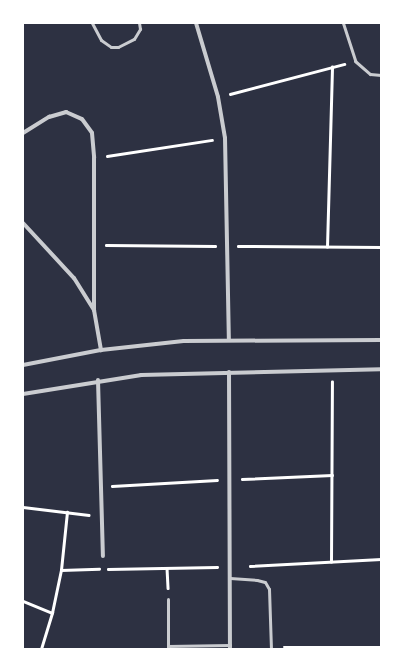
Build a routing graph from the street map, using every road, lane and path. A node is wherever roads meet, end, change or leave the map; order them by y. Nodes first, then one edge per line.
1 (92, 23) edge
2 (139, 23) edge
3 (196, 23) edge
4 (343, 23) edge
5 (356, 61) junction
6 (332, 67) junction
7 (381, 75) edge
8 (218, 97) junction
9 (23, 133) edge
10 (225, 138) junction
11 (94, 158) junction
12 (23, 223) edge
13 (327, 247) dead end
14 (94, 310) junction
15 (229, 339) junction
16 (381, 340) edge
17 (101, 350) junction
18 (23, 365) edge
19 (381, 369) edge
20 (332, 370) junction
21 (229, 372) junction
22 (98, 380) junction
23 (23, 394) edge
24 (23, 508) edge
25 (66, 512) junction
26 (102, 516) junction
27 (103, 556) dead end
28 (332, 562) dead end
29 (167, 568) dead end
30 (230, 578) junction
31 (168, 599) joint
32 (23, 601) edge
33 (52, 612) junction
34 (168, 647) edge
35 (230, 647) edge
36 (381, 647) edge
37 (271, 648) edge
38 (41, 649) edge

1 - 2 lane
3 - 8 street
4 - 5 lane
5 - 6 path
5 - 7 lane
6 - 8 path
6 - 13 path
8 - 10 street
9 - 11 street
10 - 11 path
10 - 15 street
11 - 14 street
12 - 14 street
14 - 17 street
15 - 16 street
15 - 17 street
17 - 18 street
19 - 20 street
20 - 21 street
20 - 28 path
21 - 22 street
21 - 30 street
22 - 23 street
22 - 26 street
24 - 25 path
25 - 26 path
25 - 33 path
26 - 27 street
29 - 31 path
30 - 35 street
30 - 37 lane
31 - 34 lane
32 - 33 path
33 - 38 path
34 - 35 lane
36 - 37 path

